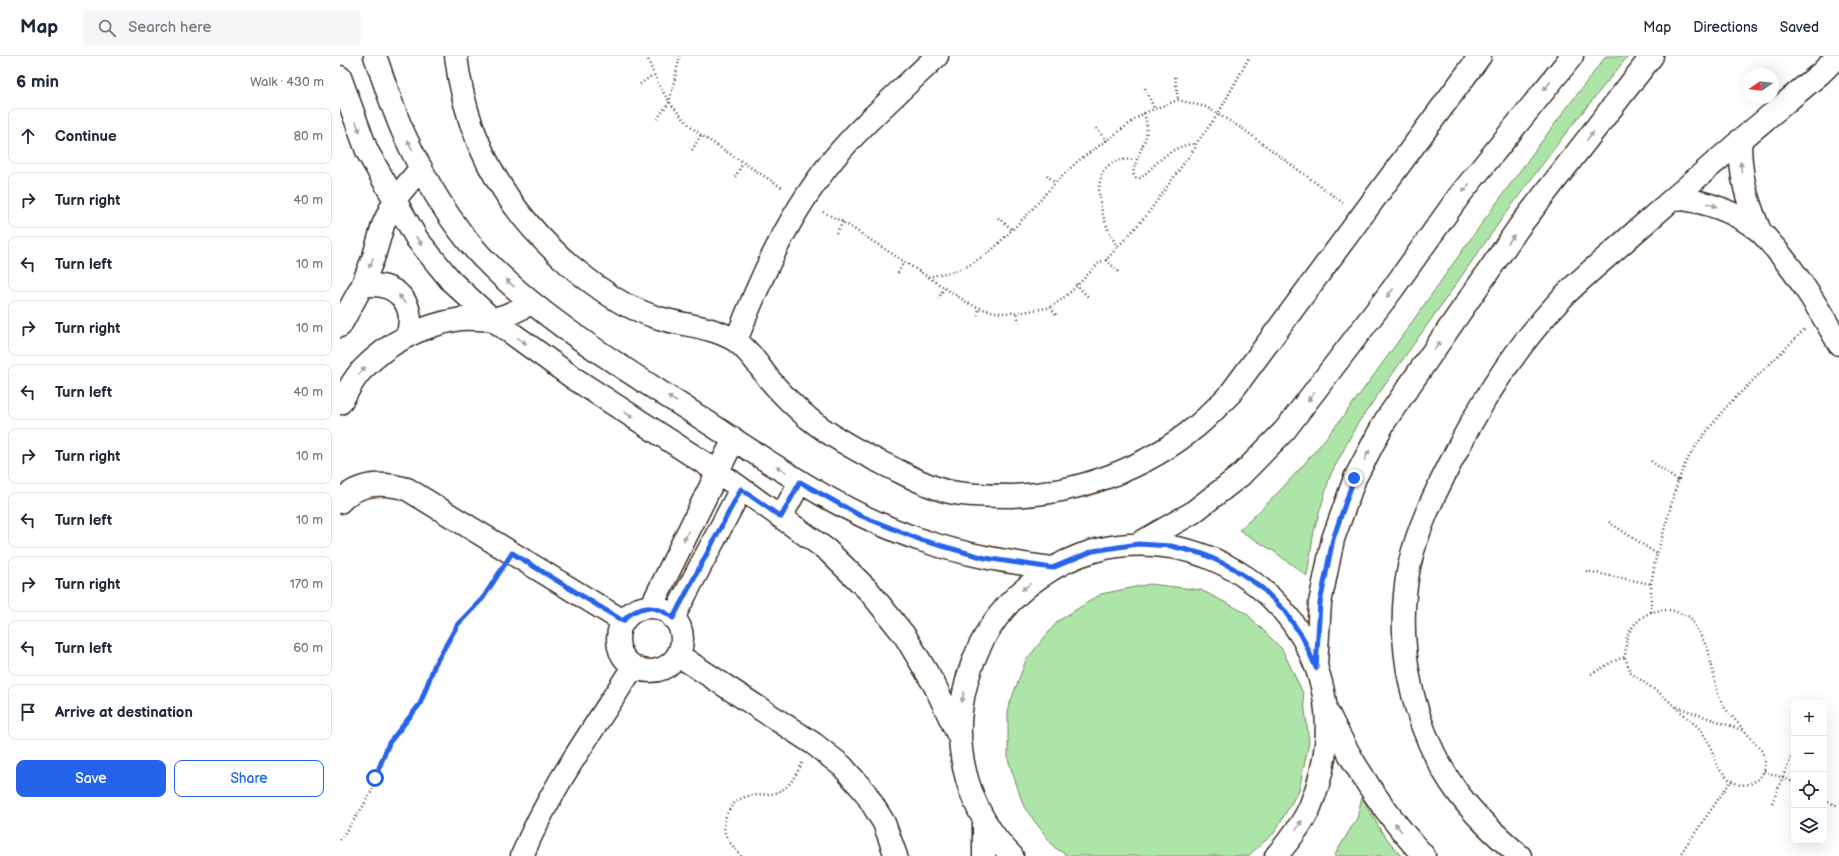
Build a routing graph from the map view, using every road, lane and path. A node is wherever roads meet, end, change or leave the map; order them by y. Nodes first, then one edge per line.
1 (376, 56) edge
2 (456, 56) edge
3 (647, 56) edge
4 (680, 56) edge
5 (937, 56) edge
6 (1250, 56) edge
7 (1480, 56) edge
8 (1572, 56) edge
9 (1652, 56) edge
10 (1838, 56) edge
11 (653, 75) junction
12 (340, 77) edge
13 (1174, 77) dead end
14 (640, 84) dead end
15 (1146, 88) dead end
16 (1178, 100) junction
17 (669, 103) junction
18 (1154, 108) junction
19 (1144, 113) junction
20 (1218, 114) junction
21 (657, 119) dead end
22 (1096, 128) dead end
23 (702, 135) junction
24 (1740, 140) junction
25 (1107, 141) junction
26 (1196, 144) junction
27 (692, 150) dead end
28 (1135, 160) junction
29 (743, 163) junction
30 (421, 168) junction
31 (1047, 175) dead end
32 (735, 176) dead end
33 (1055, 183) junction
34 (1674, 198) junction
35 (395, 199) junction
36 (803, 201) junction
37 (1362, 217) junction
38 (998, 218) dead end
39 (843, 222) junction
40 (1013, 230) junction
41 (1760, 231) junction
42 (836, 233) dead end
43 (1118, 247) junction
44 (1106, 260) junction
45 (904, 262) junction
46 (1120, 273) dead end
47 (898, 274) dead end
48 (927, 277) junction
49 (1076, 284) junction
50 (362, 286) junction
51 (944, 288) junction
52 (1089, 298) dead end
53 (938, 299) dead end
54 (531, 303) junction
55 (1050, 307) junction
56 (979, 308) junction
57 (1821, 313) junction
58 (1017, 314) junction
59 (977, 315) dead end
60 (1056, 315) dead end
61 (492, 319) junction
62 (1019, 322) dead end
63 (340, 326) edge
64 (407, 336) junction
65 (736, 341) junction
66 (1839, 344) edge
67 (340, 403) edge
68 (734, 439) junction
69 (1651, 461) dead end
70 (718, 472) junction
71 (1678, 481) junction
72 (800, 482) junction
73 (741, 489) junction
74 (340, 502) edge
75 (781, 517) junction
76 (1609, 522) dead end
77 (1138, 544) junction
78 (512, 553) junction
79 (1657, 554) junction
80 (1052, 568) junction
81 (1586, 571) dead end
82 (1651, 584) junction
83 (651, 607) junction
84 (1652, 612) junction
85 (673, 618) junction
86 (623, 621) junction
87 (678, 655) junction
88 (1625, 656) junction
89 (633, 667) junction
90 (1316, 668) junction
91 (1591, 674) dead end
92 (1674, 706) junction
93 (1326, 710) junction
94 (1743, 730) junction
95 (960, 739) junction
96 (814, 744) junction
97 (1791, 760) edge
98 (1764, 771) junction
99 (1784, 777) junction
100 (1791, 780) edge
101 (1731, 781) junction
102 (1827, 802) edge
103 (1772, 803) dead end
104 (1839, 806) edge
105 (984, 821) junction
106 (340, 840) edge
107 (522, 856) edge
108 (741, 856) edge
109 (896, 856) edge
110 (984, 856) edge
111 (1012, 856) edge
112 (1276, 856) edge
113 (1424, 856) edge
114 (1520, 856) edge
115 (1678, 856) edge

30 -> 1 street
2 - 65 street
3 - 11 path
4 - 17 path
5 - 36 street
6 - 20 path
7 - 37 street
8 -> 77 street
90 -> 9 street
10 - 24 street
11 - 14 path
11 - 17 path
12 -> 35 street
13 - 16 path
15 - 18 path
16 - 18 path
16 - 20 path
17 - 21 path
17 - 23 path
18 - 19 path
19 - 25 path
19 - 28 path
20 - 26 path
20 - 37 path
22 - 25 path
23 - 27 path
23 - 29 path
24 - 34 street
41 -> 24 street
25 - 33 path
26 - 28 path
26 - 43 path
28 - 43 path
29 - 32 path
29 - 36 path
30 - 35 street
54 -> 30 street
31 - 33 path
33 - 40 path
34 -> 41 street
34 - 114 street
35 -> 50 street
35 -> 61 street
36 - 39 path
36 - 65 street
37 - 65 street
38 - 40 path
39 - 42 path
39 - 45 path
40 - 48 path
41 - 57 street
43 - 44 path
44 - 46 path
44 - 49 path
45 - 47 path
45 - 48 path
48 - 51 path
49 - 52 path
49 - 55 path
50 - 63 street
64 -> 50 street
51 - 53 path
51 - 56 path
54 - 61 street
68 -> 54 street
55 - 58 path
55 - 60 path
56 - 58 path
56 - 59 path
57 - 66 street
57 - 71 path
58 - 62 path
61 - 64 street
61 -> 70 street
67 -> 64 street
68 - 70 street
72 -> 68 street
69 - 71 path
70 - 73 street
70 -> 83 street
71 - 79 path
72 - 75 street
72 - 80 street
73 - 75 street
73 - 85 street
74 - 78 street
75 - 95 street
76 - 79 path
77 - 80 street
77 - 90 street
78 - 86 street
78 - 106 path
79 - 82 path
80 -> 95 street
81 - 82 path
82 - 84 path
83 - 85 street
83 - 86 street
84 - 88 path
84 - 94 path
85 - 87 street
86 - 89 street
87 - 89 street
87 - 96 street
88 - 91 path
88 - 92 path
89 - 107 street
90 - 93 street
92 - 94 path
92 - 101 path
112 -> 93 street
113 -> 93 street
94 - 98 path
95 - 105 street
96 - 108 path
96 - 109 street
97 - 99 path
98 - 99 path
98 - 101 path
99 - 100 path
99 - 103 path
101 - 115 path
102 - 104 path
105 - 110 street
105 - 111 street

